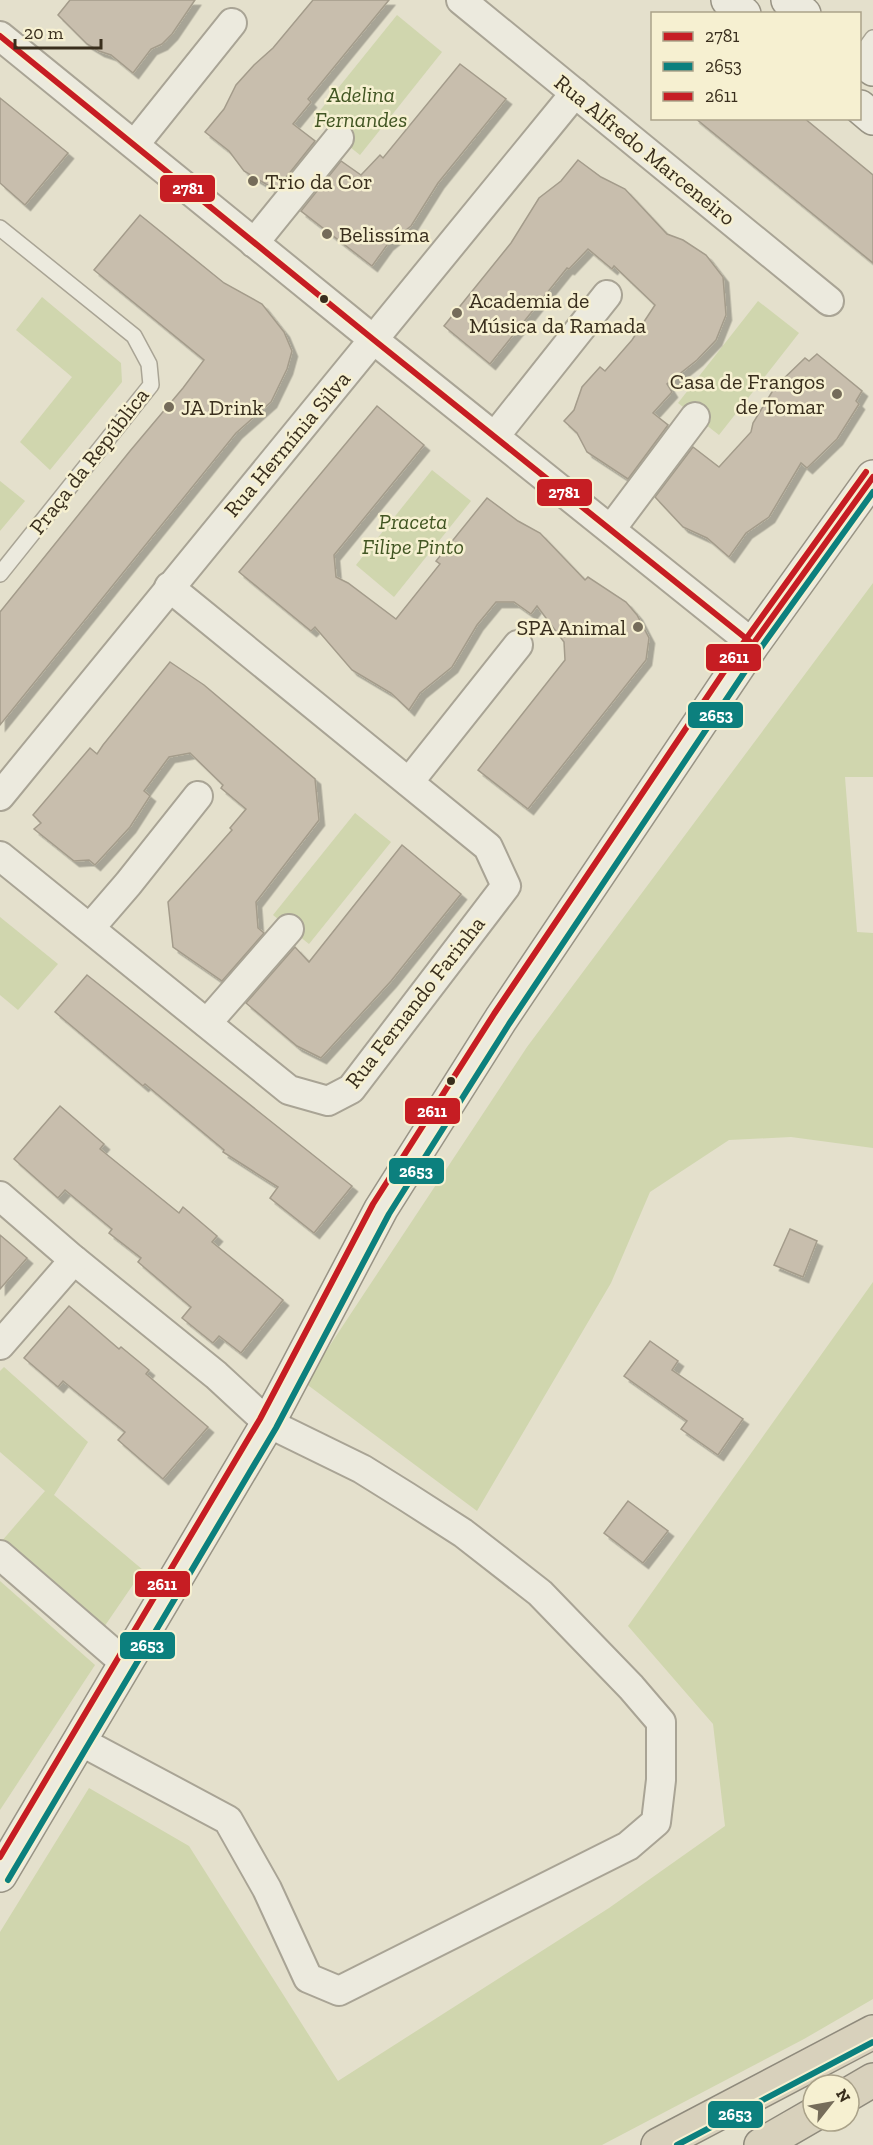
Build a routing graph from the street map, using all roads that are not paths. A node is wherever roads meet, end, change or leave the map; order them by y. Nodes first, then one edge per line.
1 (461, 0) edge
2 (728, 0) edge
3 (788, 0) edge
4 (742, 12) edge
5 (802, 12) edge
6 (232, 23) dead end
7 (0, 36) edge
8 (873, 38) edge
9 (861, 56) edge
10 (861, 58) edge
11 (873, 69) edge
12 (575, 93) junction
13 (861, 108) edge
14 (873, 118) edge
15 (339, 138) dead end
16 (135, 144) junction
17 (0, 228) edge
18 (254, 243) junction
19 (607, 295) dead end
20 (829, 301) dead end
21 (374, 340) junction
22 (695, 417) dead end
23 (495, 436) junction
24 (873, 477) edge
25 (611, 529) junction
26 (0, 573) edge
27 (169, 587) junction
28 (753, 644) junction
29 (518, 645) dead end
30 (409, 782) junction
31 (0, 796) edge
32 (198, 796) dead end
33 (0, 856) edge
34 (90, 928) junction
35 (289, 929) dead end
36 (207, 1023) junction
37 (0, 1196) edge
38 (74, 1260) junction
39 (0, 1344) edge
40 (268, 1423) junction
41 (0, 1555) edge
42 (125, 1663) junction
43 (80, 1741) junction
44 (0, 1875) edge
45 (873, 2032) edge
46 (801, 2122) edge
47 (812, 2133) edge
48 (658, 2145) edge
49 (761, 2145) edge
50 (787, 2145) edge

1 - 12 street, Rua Alfredo Marceneiro
2 - 4 street
3 - 5 street
6 - 16 street
7 - 16 street
8 - 9 lane
10 - 11 street
12 - 20 street, Rua Alfredo Marceneiro
12 - 21 street, Rua Hermínia Silva
13 - 14 street
15 - 18 street
16 - 18 street
17 - 26 lane, Praça da República
18 - 21 street
19 - 23 street
21 - 23 street
21 - 27 street, Rua Hermínia Silva
22 - 25 street
23 - 25 street
24 - 28 street
25 - 28 street
27 - 30 street, Rua Fernando Farinha
27 - 31 street, Rua Hermínia Silva
28 - 40 street
29 - 30 street
30 - 36 street, Rua Fernando Farinha
32 - 34 street
33 - 34 street, Rua Fernando Farinha
34 - 36 street, Rua Fernando Farinha
35 - 36 street
37 - 38 street
38 - 39 street
38 - 40 street
40 - 42 street
40 - 43 street
41 - 42 street
42 - 43 street
43 - 44 street
45 - 48 highway
46 - 49 highway
47 - 50 highway

